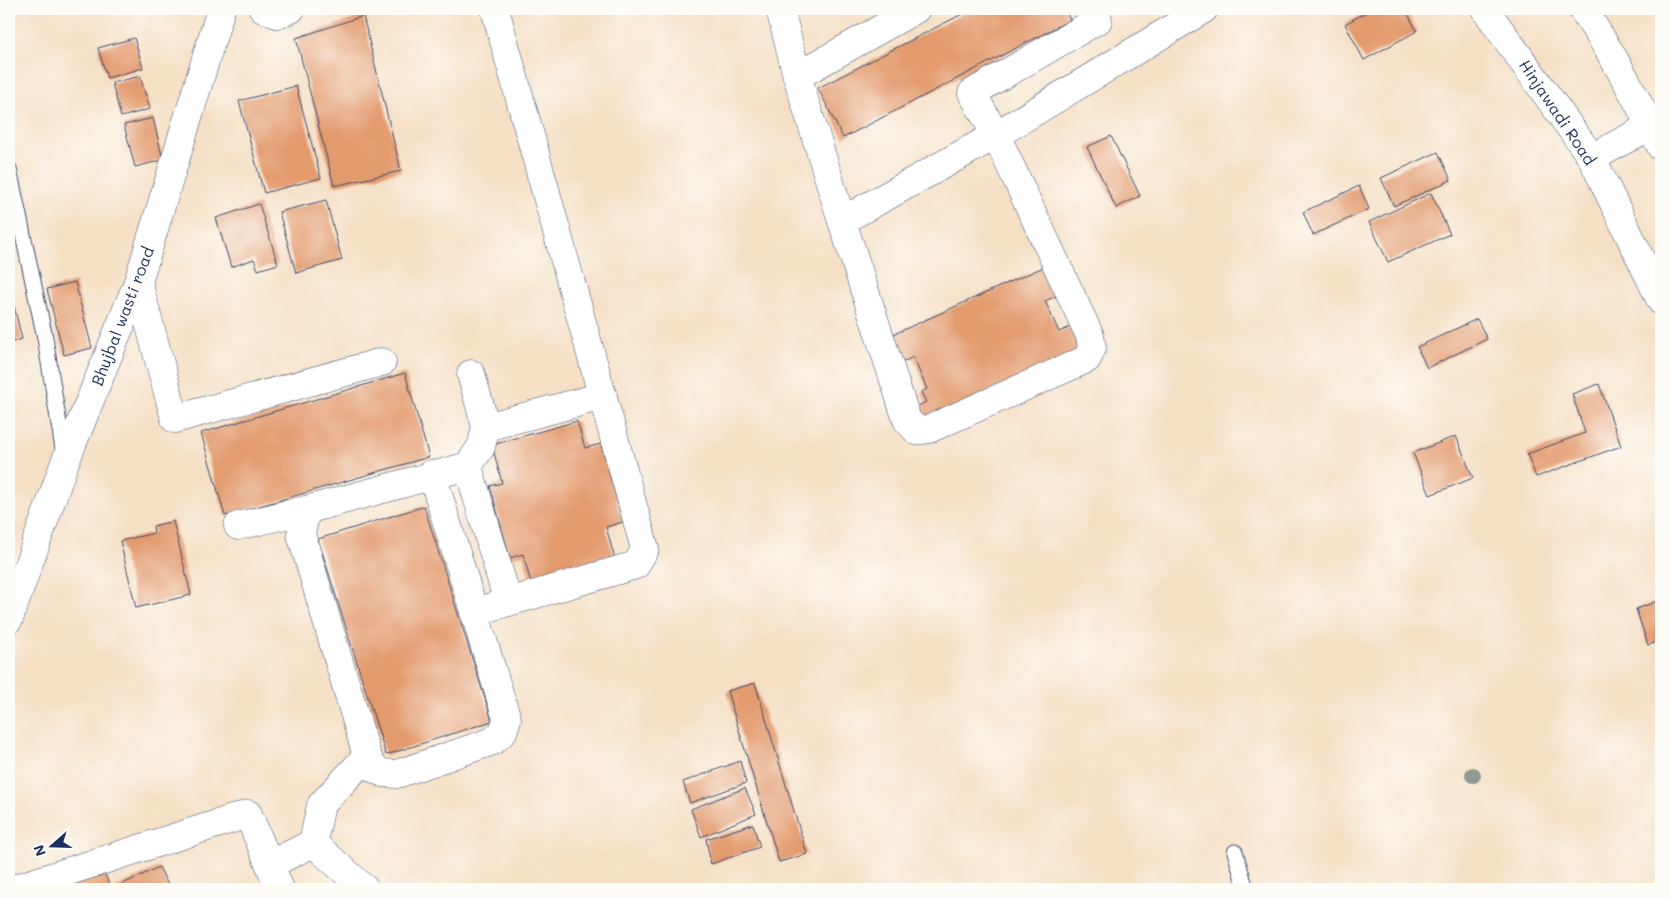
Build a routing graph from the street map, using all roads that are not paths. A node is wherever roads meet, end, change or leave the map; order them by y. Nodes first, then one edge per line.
1 (221, 9) edge
2 (263, 9) edge
3 (291, 9) edge
4 (495, 9) edge
5 (780, 9) edge
6 (916, 9) edge
7 (1092, 9) edge
8 (1204, 9) edge
9 (1486, 9) edge
10 (1582, 9) edge
11 (797, 76) junction
12 (996, 135) junction
13 (1656, 137) edge
14 (1592, 158) junction
15 (9, 169) edge
16 (842, 221) junction
17 (138, 282) junction
18 (1661, 301) edge
19 (382, 362) dead end
20 (471, 374) dead end
21 (603, 396) junction
22 (486, 427) junction
23 (65, 462) junction
24 (468, 466) junction
25 (432, 474) junction
26 (306, 510) junction
27 (238, 526) dead end
28 (508, 602) junction
29 (474, 612) junction
30 (9, 619) edge
31 (367, 756) junction
32 (313, 843) junction
33 (1235, 852) dead end
34 (271, 864) junction
35 (22, 888) edge
36 (280, 889) edge
37 (365, 889) edge
38 (1246, 889) edge

1 - 17 street, Bhujbal wasti road
2 - 3 street
4 - 21 street
5 - 11 street
6 - 11 street
7 - 12 street
8 - 12 street
9 - 14 street, Hinjawadi Road
10 - 13 street
11 - 16 street
12 - 16 street
12 - 16 street
13 - 14 street
14 - 18 street, Hinjawadi Road
15 - 23 lane
17 - 19 street
17 - 23 street, Bhujbal wasti road
20 - 22 street
21 - 22 street
21 - 28 street
22 - 24 street
23 - 30 street, Bhujbal wasti road
24 - 25 street
24 - 28 street
25 - 26 street
25 - 29 street
26 - 27 street
26 - 31 street
28 - 29 street
29 - 31 street
31 - 32 street
32 - 34 street
32 - 37 street
33 - 38 lane
34 - 35 street
34 - 36 street

